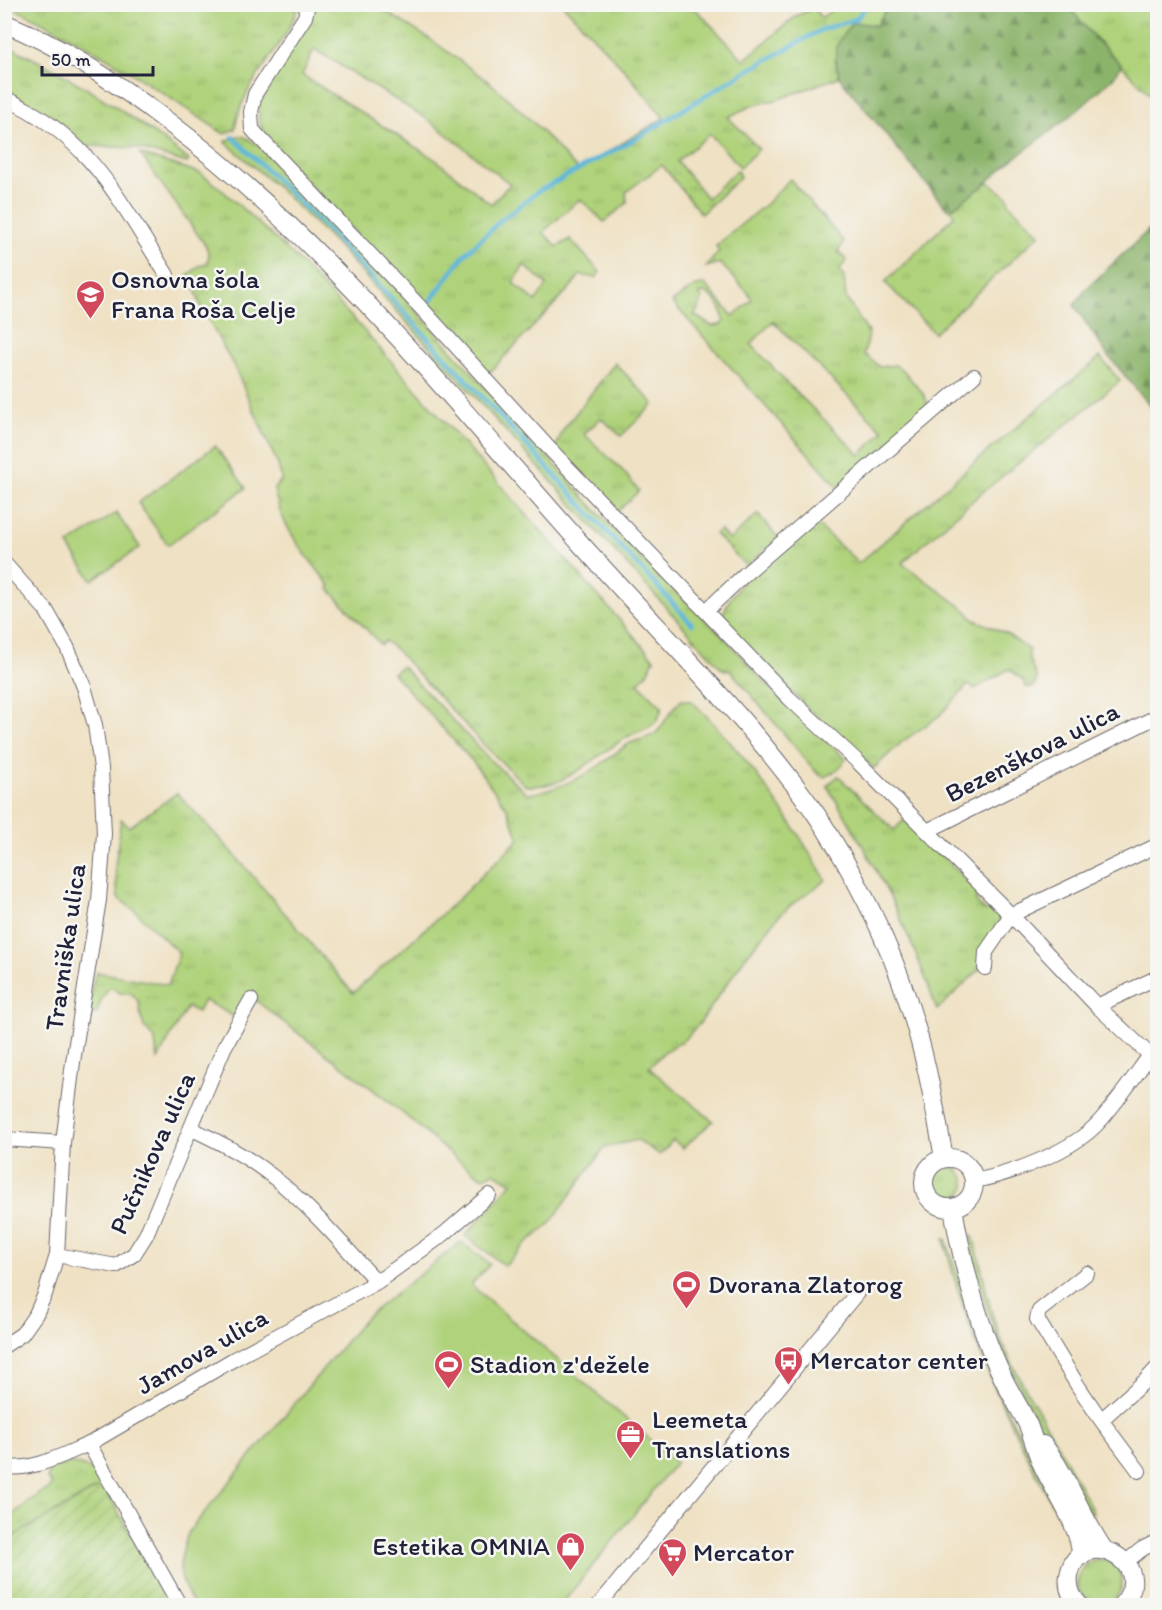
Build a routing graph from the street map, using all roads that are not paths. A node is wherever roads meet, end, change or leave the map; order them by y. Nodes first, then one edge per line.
1 (308, 4) edge
2 (4, 23) edge
3 (4, 98) edge
4 (167, 275) dead end
5 (974, 376) dead end
6 (4, 562) edge
7 (707, 610) junction
8 (1158, 716) edge
9 (927, 831) junction
10 (1158, 845) edge
11 (1011, 915) junction
12 (985, 968) dead end
13 (1158, 977) edge
14 (251, 1000) dead end
15 (1097, 1006) junction
16 (1154, 1059) edge
17 (192, 1129) junction
18 (4, 1139) edge
19 (63, 1143) junction
20 (944, 1158) junction
21 (974, 1181) junction
22 (489, 1195) dead end
23 (952, 1209) junction
24 (57, 1256) junction
25 (1087, 1273) dead end
26 (377, 1282) junction
27 (858, 1293) dead end
28 (4, 1346) edge
29 (1158, 1367) edge
30 (1101, 1420) junction
31 (1028, 1427) junction
32 (89, 1444) junction
33 (4, 1467) edge
34 (1139, 1471) dead end
35 (1158, 1541) edge
36 (1104, 1550) junction
37 (1081, 1556) junction
38 (1126, 1562) junction
39 (1071, 1603) edge
40 (180, 1605) edge
41 (598, 1605) edge
42 (1121, 1605) edge

1 - 7 street
2 - 20 street
3 - 4 street
5 - 7 street
6 - 19 street, Travniška ulica
7 - 9 street
8 - 9 street, Bezenškova ulica
9 - 11 street
10 - 11 street
11 - 12 street
11 - 15 street
13 - 15 street
14 - 17 street, Pučnikova ulica
15 - 16 street
16 - 21 street
17 - 24 street, Pučnikova ulica
17 - 26 street
18 - 19 street
19 - 24 street, Travniška ulica
20 - 21 street
20 - 23 street
21 - 23 street
22 - 26 street, Jamova ulica
23 - 31 street
24 - 28 street, Travniška ulica
25 - 30 street
26 - 32 street, Jamova ulica
27 - 41 street
29 - 30 street
30 - 34 street
31 - 36 street
31 - 37 street
32 - 33 street, Jamova ulica
32 - 40 street
35 - 38 street
36 - 37 street
36 - 38 street
37 - 39 street
38 - 42 street

